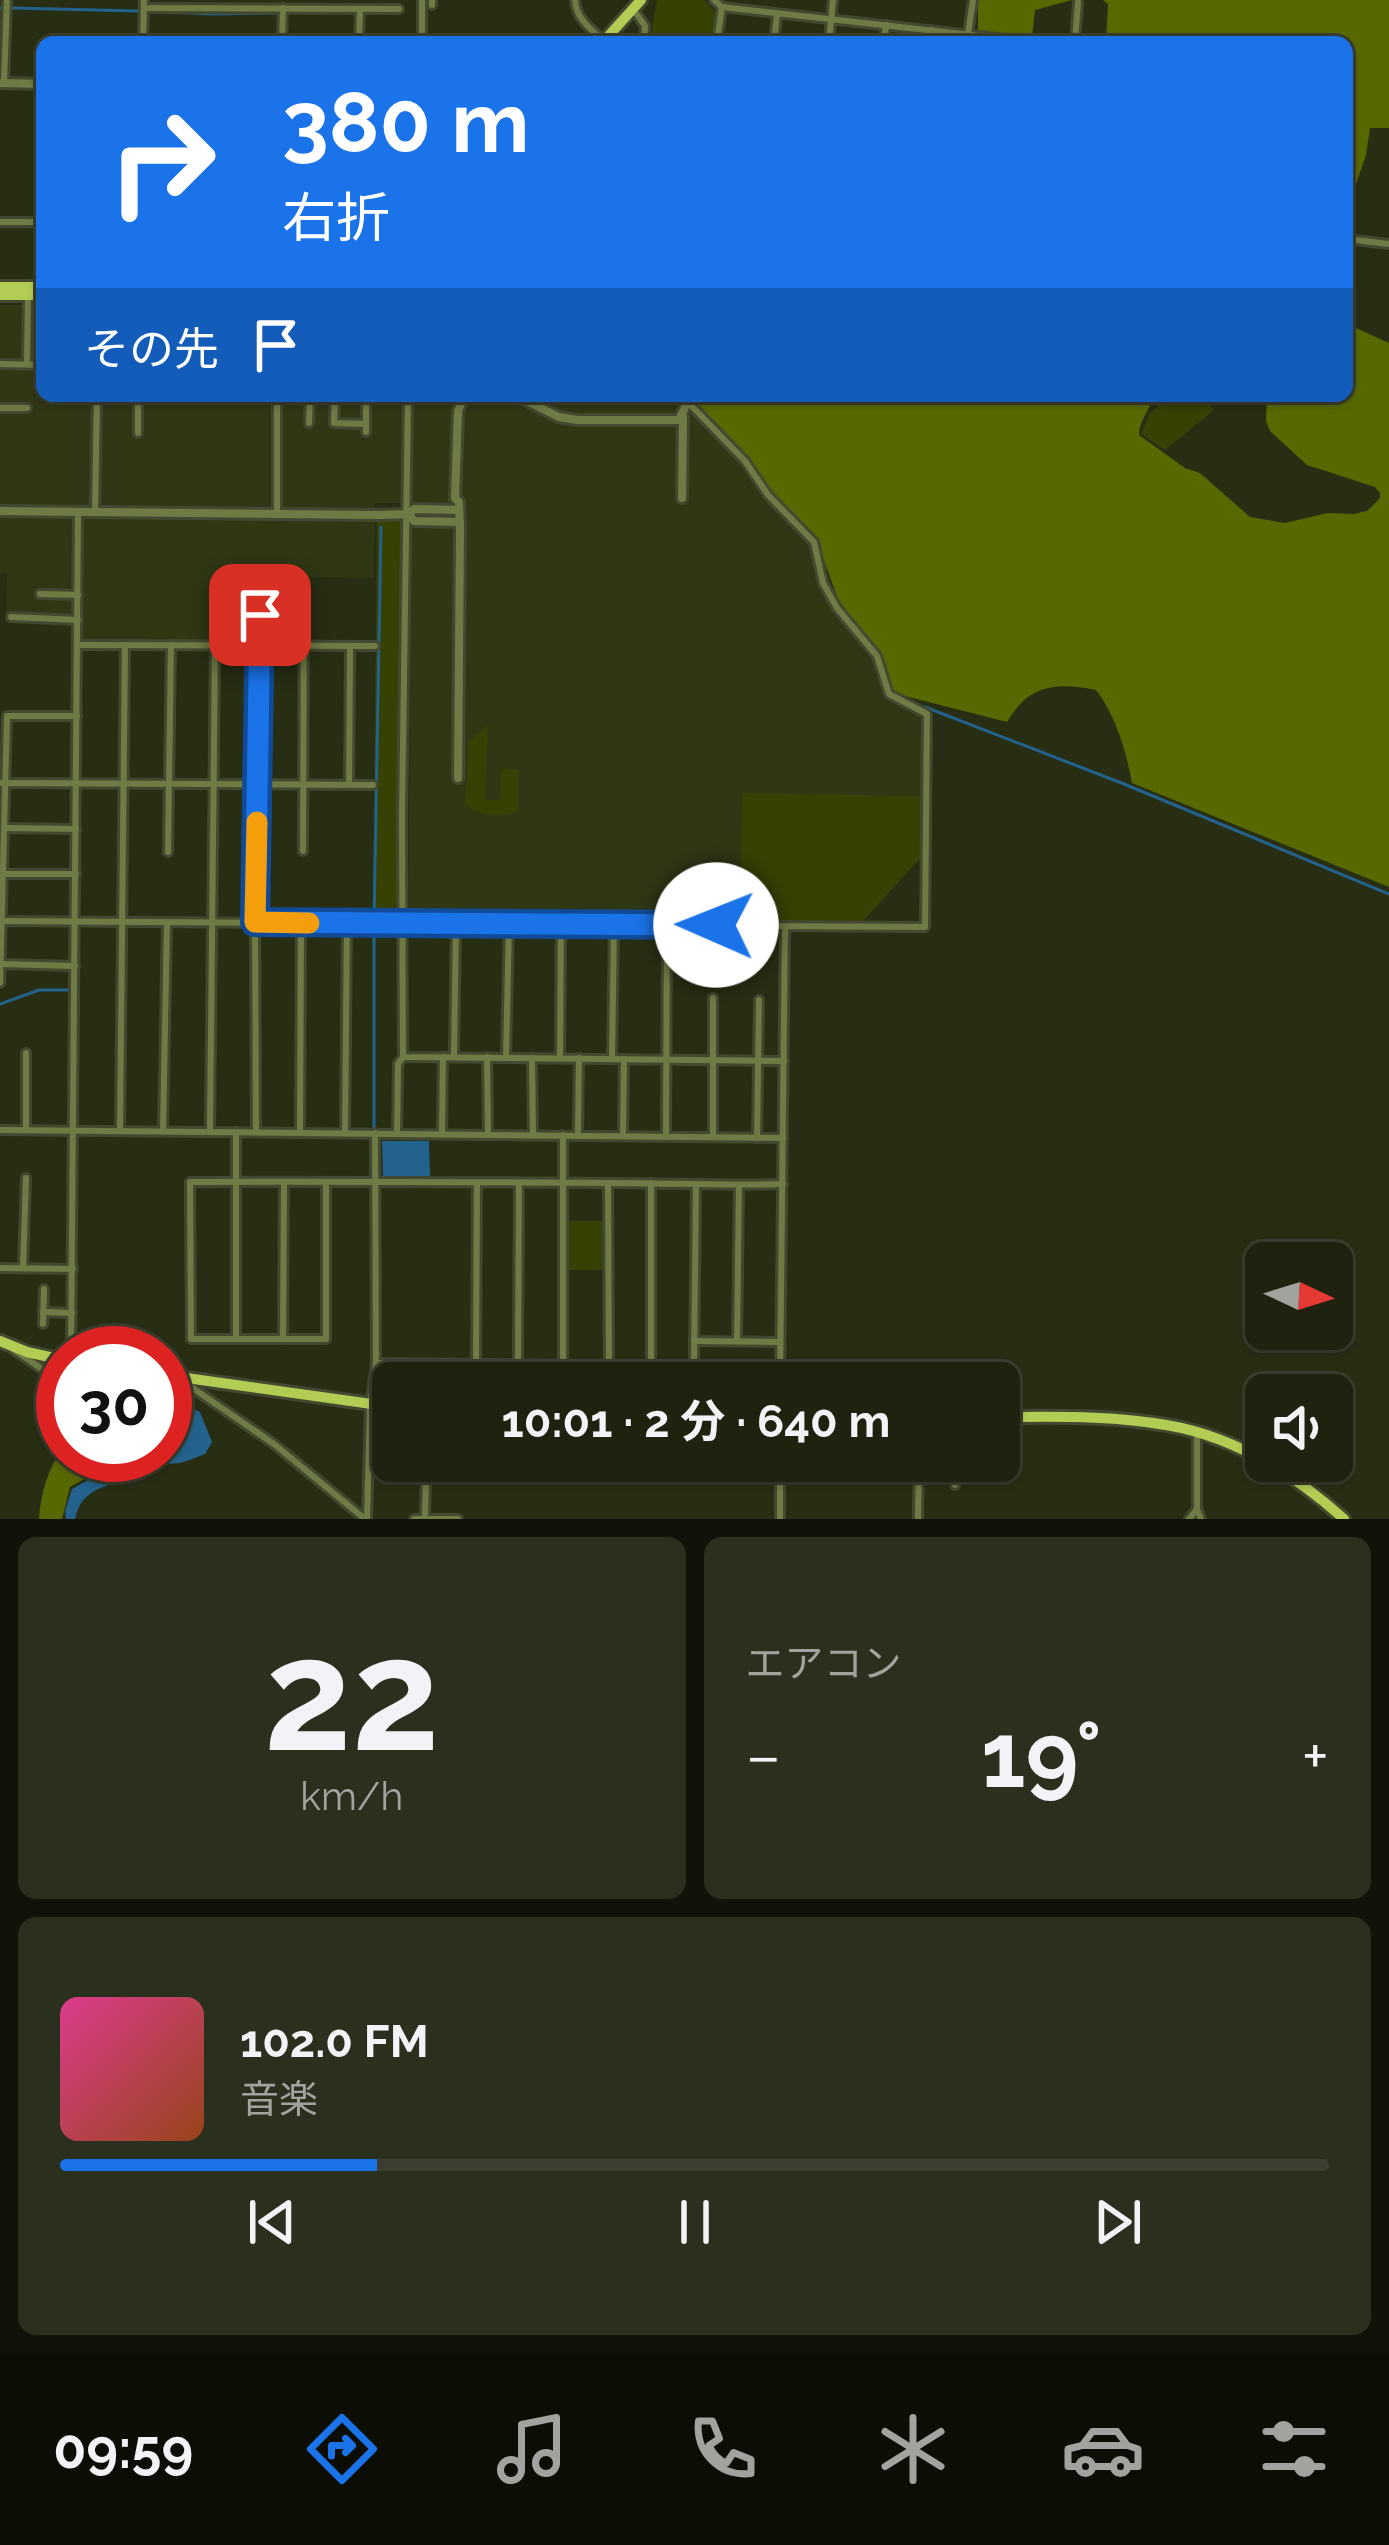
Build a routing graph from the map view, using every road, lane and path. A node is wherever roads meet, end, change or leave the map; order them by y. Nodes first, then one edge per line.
1 (7, 0) edge
2 (422, 0) edge
3 (574, 0) edge
4 (714, 0) edge
5 (833, 0) edge
6 (973, 0) edge
7 (1078, 2) edge
8 (143, 4) edge
9 (214, 5) edge
10 (637, 5) edge
11 (722, 7) junction
12 (283, 8) junction
13 (360, 9) junction
14 (399, 9) dead end
15 (777, 14) junction
16 (831, 19) junction
17 (886, 26) junction
18 (931, 30) junction
19 (968, 34) junction
20 (143, 36) edge
21 (282, 36) edge
22 (359, 36) edge
23 (422, 36) edge
24 (597, 36) edge
25 (609, 36) edge
26 (644, 36) edge
27 (719, 36) edge
28 (775, 36) edge
29 (830, 36) edge
30 (885, 36) edge
31 (930, 36) edge
32 (982, 36) edge
33 (1075, 36) edge
34 (2, 83) edge
35 (36, 84) edge
36 (0, 222) edge
37 (36, 222) edge
38 (1353, 240) edge
39 (1389, 244) edge
40 (0, 291) edge
41 (35, 291) edge
42 (0, 364) edge
43 (27, 364) junction
44 (36, 364) edge
45 (97, 402) edge
46 (138, 402) edge
47 (277, 402) edge
48 (310, 402) edge
49 (334, 402) edge
50 (366, 402) edge
51 (408, 402) edge
52 (462, 402) edge
53 (528, 402) edge
54 (684, 402) edge
55 (688, 402) edge
56 (0, 408) edge
57 (27, 408) dead end
58 (682, 416) junction
59 (309, 423) dead end
60 (138, 433) dead end
61 (682, 498) dead end
62 (460, 510) junction
63 (0, 511) edge
64 (78, 511) junction
65 (95, 512) junction
66 (277, 513) junction
67 (408, 514) junction
68 (460, 522) junction
69 (40, 594) dead end
70 (78, 595) junction
71 (11, 617) dead end
72 (77, 620) junction
73 (78, 645) junction
74 (125, 645) junction
75 (171, 645) junction
76 (215, 646) junction
77 (260, 646) junction
78 (305, 646) junction
79 (350, 646) junction
80 (375, 646) dead end
81 (77, 716) junction
82 (458, 778) dead end
83 (77, 782) junction
84 (2, 783) edge
85 (124, 783) junction
86 (214, 783) junction
87 (258, 783) junction
88 (170, 784) junction
89 (304, 784) junction
90 (349, 784) junction
91 (373, 784) dead end
92 (4, 828) junction
93 (76, 829) junction
94 (303, 851) dead end
95 (168, 852) dead end
96 (3, 874) junction
97 (76, 874) junction
98 (2, 921) edge
99 (76, 921) junction
100 (122, 922) junction
101 (167, 922) junction
102 (211, 922) junction
103 (255, 922) junction
104 (456, 922) junction
105 (509, 922) junction
106 (561, 922) junction
107 (301, 923) junction
108 (347, 923) junction
109 (402, 923) junction
110 (667, 923) junction
111 (614, 924) junction
112 (785, 926) junction
113 (2, 964) edge
114 (75, 966) junction
115 (0, 983) edge
116 (713, 998) dead end
117 (759, 1000) dead end
118 (26, 1053) dead end
119 (403, 1057) junction
120 (443, 1057) junction
121 (454, 1057) junction
122 (487, 1058) junction
123 (506, 1058) junction
124 (532, 1058) junction
125 (560, 1058) junction
126 (579, 1058) junction
127 (612, 1059) junction
128 (624, 1059) junction
129 (665, 1059) junction
130 (713, 1060) junction
131 (758, 1060) junction
132 (784, 1060) junction
133 (0, 1130) edge
134 (26, 1130) junction
135 (74, 1130) junction
136 (120, 1130) junction
137 (163, 1131) junction
138 (210, 1131) junction
139 (236, 1132) junction
140 (256, 1132) junction
141 (300, 1132) junction
142 (345, 1133) junction
143 (375, 1133) junction
144 (397, 1133) junction
145 (442, 1134) junction
146 (488, 1135) junction
147 (533, 1135) junction
148 (562, 1136) junction
149 (578, 1136) junction
150 (622, 1136) junction
151 (666, 1136) junction
152 (713, 1137) junction
153 (758, 1138) junction
154 (783, 1138) junction
155 (26, 1178) dead end
156 (236, 1182) junction
157 (284, 1182) junction
158 (326, 1182) junction
159 (376, 1182) junction
160 (477, 1183) junction
161 (562, 1183) junction
162 (608, 1183) junction
163 (651, 1183) junction
164 (519, 1184) junction
165 (696, 1184) junction
166 (783, 1184) junction
167 (739, 1186) junction
168 (0, 1268) edge
169 (23, 1268) junction
170 (73, 1270) junction
171 (44, 1289) dead end
172 (44, 1312) junction
173 (72, 1313) junction
174 (43, 1324) dead end
175 (72, 1326) edge
176 (236, 1339) junction
177 (283, 1339) junction
178 (694, 1341) junction
179 (736, 1341) junction
180 (781, 1342) junction
181 (2, 1344) edge
182 (36, 1353) edge
183 (376, 1362) edge
184 (476, 1362) edge
185 (518, 1362) edge
186 (563, 1362) edge
187 (609, 1362) edge
188 (651, 1362) edge
189 (694, 1362) edge
190 (781, 1362) edge
191 (36, 1366) edge
192 (192, 1380) edge
193 (192, 1390) edge
194 (372, 1392) edge
195 (370, 1406) junction
196 (1020, 1417) edge
197 (1197, 1432) junction
198 (426, 1482) edge
199 (780, 1482) edge
200 (919, 1482) edge
201 (1197, 1509) junction
202 (352, 1511) junction
203 (425, 1517) edge
204 (346, 1519) edge
205 (366, 1519) edge
206 (414, 1519) edge
207 (458, 1519) edge
208 (779, 1519) edge
209 (919, 1519) edge
210 (1189, 1519) edge
211 (1201, 1519) edge
212 (1344, 1519) edge

1 - 34 street
2 - 23 street
3 - 24 street
4 - 11 street
5 - 16 street
6 - 19 street
7 - 33 street
8 - 9 street
8 - 20 street
9 - 12 street
10 - 25 main road
10 - 26 street
11 - 15 street
11 - 27 street
12 - 13 street
12 - 21 street
13 - 14 street
13 - 22 street
15 - 16 street
15 - 28 street
16 - 17 street
16 - 29 street
17 - 18 street
17 - 30 street
18 - 19 street
18 - 31 street
19 - 32 street
34 - 35 street
36 - 37 street
38 - 39 street
40 - 41 main road
41 - 43 street
42 - 43 street
43 - 44 street
45 - 65 street
46 - 60 street
47 - 66 street
48 - 59 street
49 - 50 street
51 - 67 street
52 - 62 street
53 - 58 street
54 - 58 street
55 - 112 street
56 - 57 street
58 - 61 street
62 - 67 street
62 - 68 street
63 - 64 street
64 - 65 street
64 - 70 street
65 - 66 street
66 - 67 street
67 - 68 street
67 - 109 street
68 - 82 street
69 - 70 street
70 - 72 street
71 - 72 street
72 - 73 street
73 - 74 street
73 - 81 street
74 - 75 street
74 - 85 street
75 - 76 street
75 - 88 street
76 - 77 street
76 - 86 street
77 - 78 street
77 - 78 street
77 - 87 street
78 - 79 street
78 - 89 street
79 - 80 street
79 - 90 street
81 - 83 street
81 - 84 street
83 - 84 street
83 - 85 street
83 - 93 street
84 - 92 street
85 - 88 street
85 - 100 street
86 - 87 street
86 - 88 street
86 - 102 street
87 - 89 street
87 - 103 street
88 - 95 street
89 - 90 street
89 - 94 street
90 - 91 street
92 - 93 street
92 - 96 street
93 - 97 street
96 - 97 street
96 - 98 street
97 - 99 street
98 - 99 street
98 - 113 street
99 - 100 street
99 - 114 street
100 - 101 street
100 - 136 street
101 - 102 street
101 - 137 street
102 - 103 street
102 - 138 street
103 - 107 street
103 - 140 street
104 - 105 street
104 - 109 street
104 - 121 street
105 - 106 street
105 - 123 street
106 - 111 street
106 - 125 street
107 - 108 street
107 - 141 street
108 - 109 street
108 - 142 street
109 - 119 street
110 - 111 street
110 - 112 street
110 - 129 street
111 - 127 street
112 - 132 street
113 - 114 street
113 - 115 street
114 - 135 street
116 - 130 street
117 - 131 street
118 - 134 street
119 - 120 street
119 - 144 street
120 - 121 street
120 - 145 street
121 - 122 street
122 - 123 street
122 - 146 street
123 - 124 street
124 - 125 street
124 - 147 street
125 - 126 street
126 - 127 street
126 - 149 street
127 - 128 street
128 - 129 street
128 - 150 street
129 - 130 street
129 - 151 street
130 - 131 street
130 - 152 street
131 - 132 street
131 - 153 street
132 - 154 street
133 - 134 street
134 - 135 street
135 - 136 street
135 - 170 street
136 - 137 street
137 - 138 street
138 - 139 street
139 - 140 street
139 - 156 street
140 - 141 street
141 - 142 street
142 - 143 street
143 - 144 street
143 - 159 street
144 - 145 street
145 - 146 street
146 - 147 street
147 - 148 street
148 - 149 street
148 - 161 street
149 - 150 street
150 - 151 street
151 - 152 street
152 - 153 street
153 - 154 street
154 - 166 street
155 - 169 street
156 - 157 street
156 - 176 street
156 - 176 street
157 - 158 street
157 - 177 street
158 - 159 street
158 - 177 street
159 - 160 street
159 - 183 street
160 - 164 street
160 - 184 street
161 - 162 street
161 - 164 street
161 - 186 street
162 - 163 street
162 - 187 street
163 - 165 street
163 - 188 street
164 - 185 street
165 - 167 street
165 - 178 street
166 - 167 street
166 - 180 street
167 - 179 street
168 - 169 street
169 - 170 street
170 - 173 street
171 - 172 street
172 - 173 street
172 - 174 street
173 - 175 street
176 - 177 street
178 - 179 street
178 - 189 street
179 - 180 street
180 - 190 street
181 - 182 main road
181 - 191 street
192 - 195 main road
193 - 202 street
194 - 195 street
195 - 205 street
196 - 197 main road
197 - 201 street
197 - 212 main road
198 - 203 street
199 - 208 street
200 - 209 street
201 - 210 street
201 - 211 street
202 - 204 street
202 - 205 street
203 - 206 street
203 - 207 street

